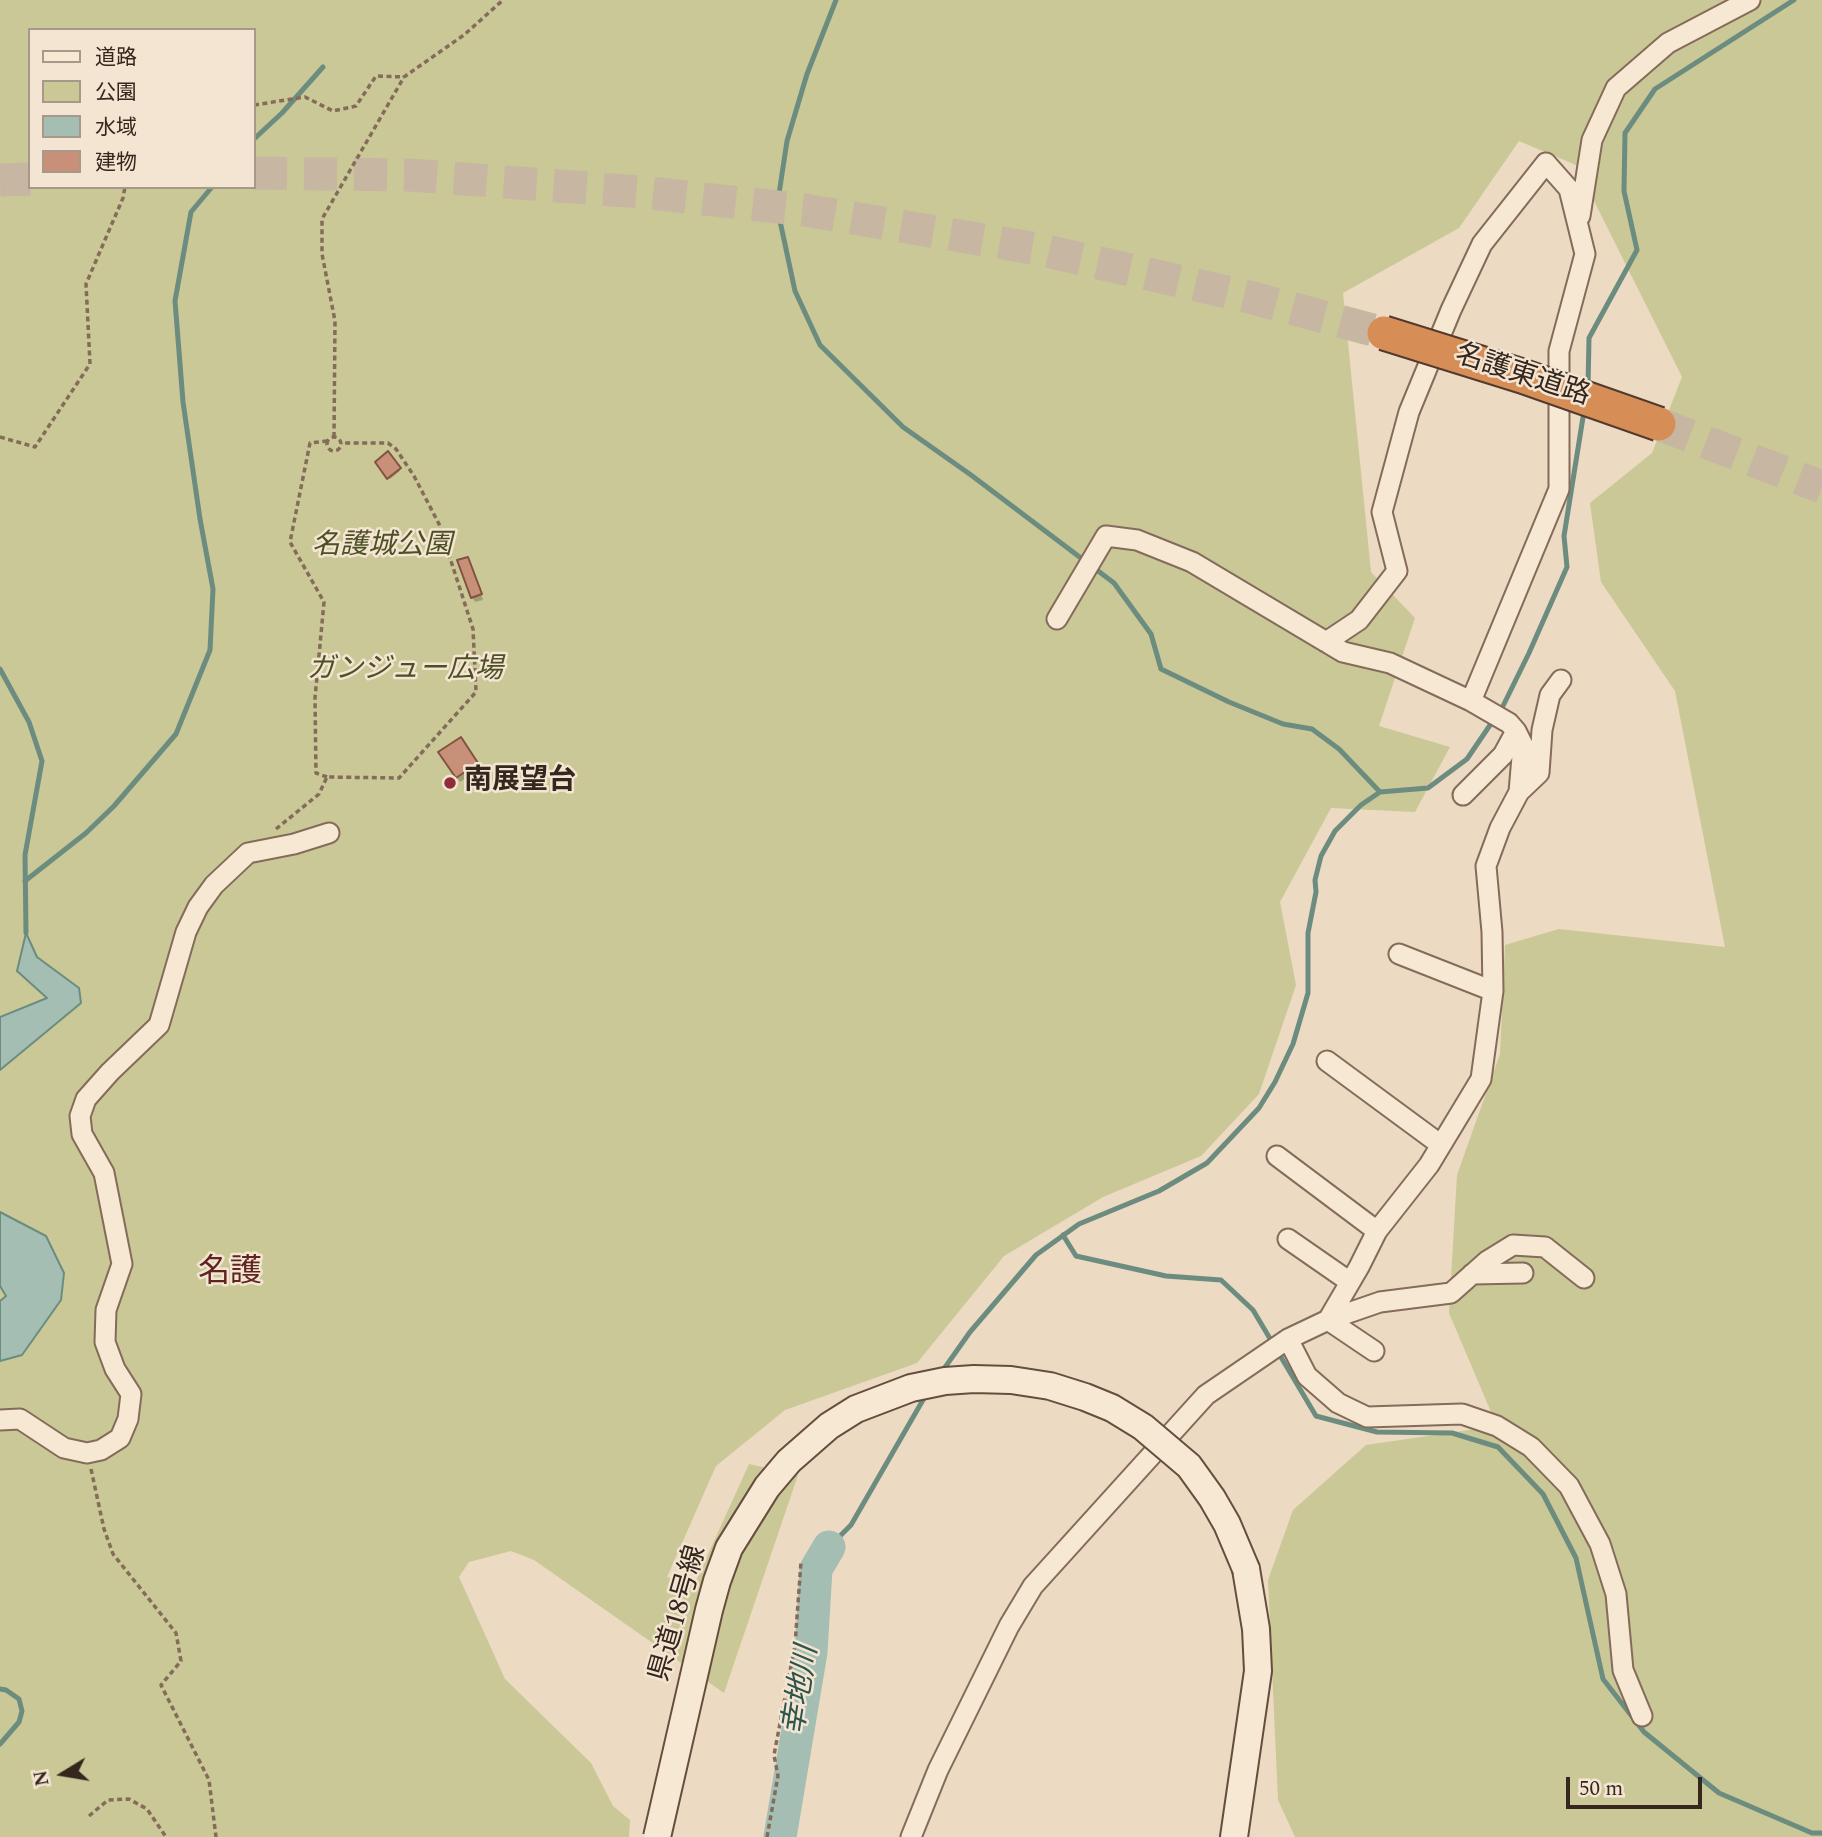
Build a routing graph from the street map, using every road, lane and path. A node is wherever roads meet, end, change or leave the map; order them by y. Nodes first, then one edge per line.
1 (503, 0) edge
2 (1750, 0) edge
3 (404, 77) junction
4 (256, 105) edge
5 (125, 189) edge
6 (1578, 227) junction
7 (1384, 333) tunnel mouth
8 (1659, 424) tunnel mouth
9 (0, 436) edge
10 (334, 437) junction
11 (327, 441) junction
12 (341, 443) junction
13 (1057, 619) dead end
14 (1326, 642) junction
15 (1561, 680) dead end
16 (1477, 705) junction
17 (1513, 727) junction
18 (327, 777) junction
19 (1519, 792) junction
20 (1463, 795) dead end
21 (329, 833) dead end
22 (248, 853) junction
23 (1399, 954) dead end
24 (1493, 991) junction
25 (1327, 1061) dead end
26 (1441, 1145) junction
27 (1277, 1156) dead end
28 (1377, 1231) junction
29 (1288, 1239) dead end
30 (1523, 1273) dead end
31 (1472, 1274) junction
32 (1584, 1278) dead end
33 (1350, 1282) junction
34 (1328, 1320) junction
35 (1286, 1340) junction
36 (1374, 1350) dead end
37 (0, 1420) edge
38 (87, 1453) junction
39 (801, 1562) dead end
40 (1642, 1716) dead end
41 (89, 1816) dead end
42 (166, 1837) edge
43 (216, 1837) edge
44 (657, 1837) edge
45 (767, 1837) edge
46 (911, 1837) edge
47 (1234, 1837) edge

1 - 3 path
2 - 6 street
3 - 4 path
3 - 10 path
5 - 9 path
6 - 14 street
6 - 16 street
7 - 8 highway, 名護東道路, bridge
10 - 11 path
10 - 12 path
11 - 12 path
11 - 18 path
12 - 18 path
13 - 14 street
14 - 16 street
15 - 19 street
16 - 17 street
17 - 19 street
17 - 20 street
18 - 22 path
19 - 24 street
21 - 22 street
22 - 38 street
23 - 24 street
24 - 26 street
25 - 26 street
26 - 28 street
27 - 28 street
28 - 33 street
29 - 33 street
30 - 31 street
31 - 32 street
31 - 34 street
33 - 34 street
34 - 35 street
34 - 36 street
35 - 40 street
35 - 46 street
37 - 38 street
38 - 43 path
39 - 45 path
41 - 42 path
44 - 47 main road, 県道18号線, bridge

